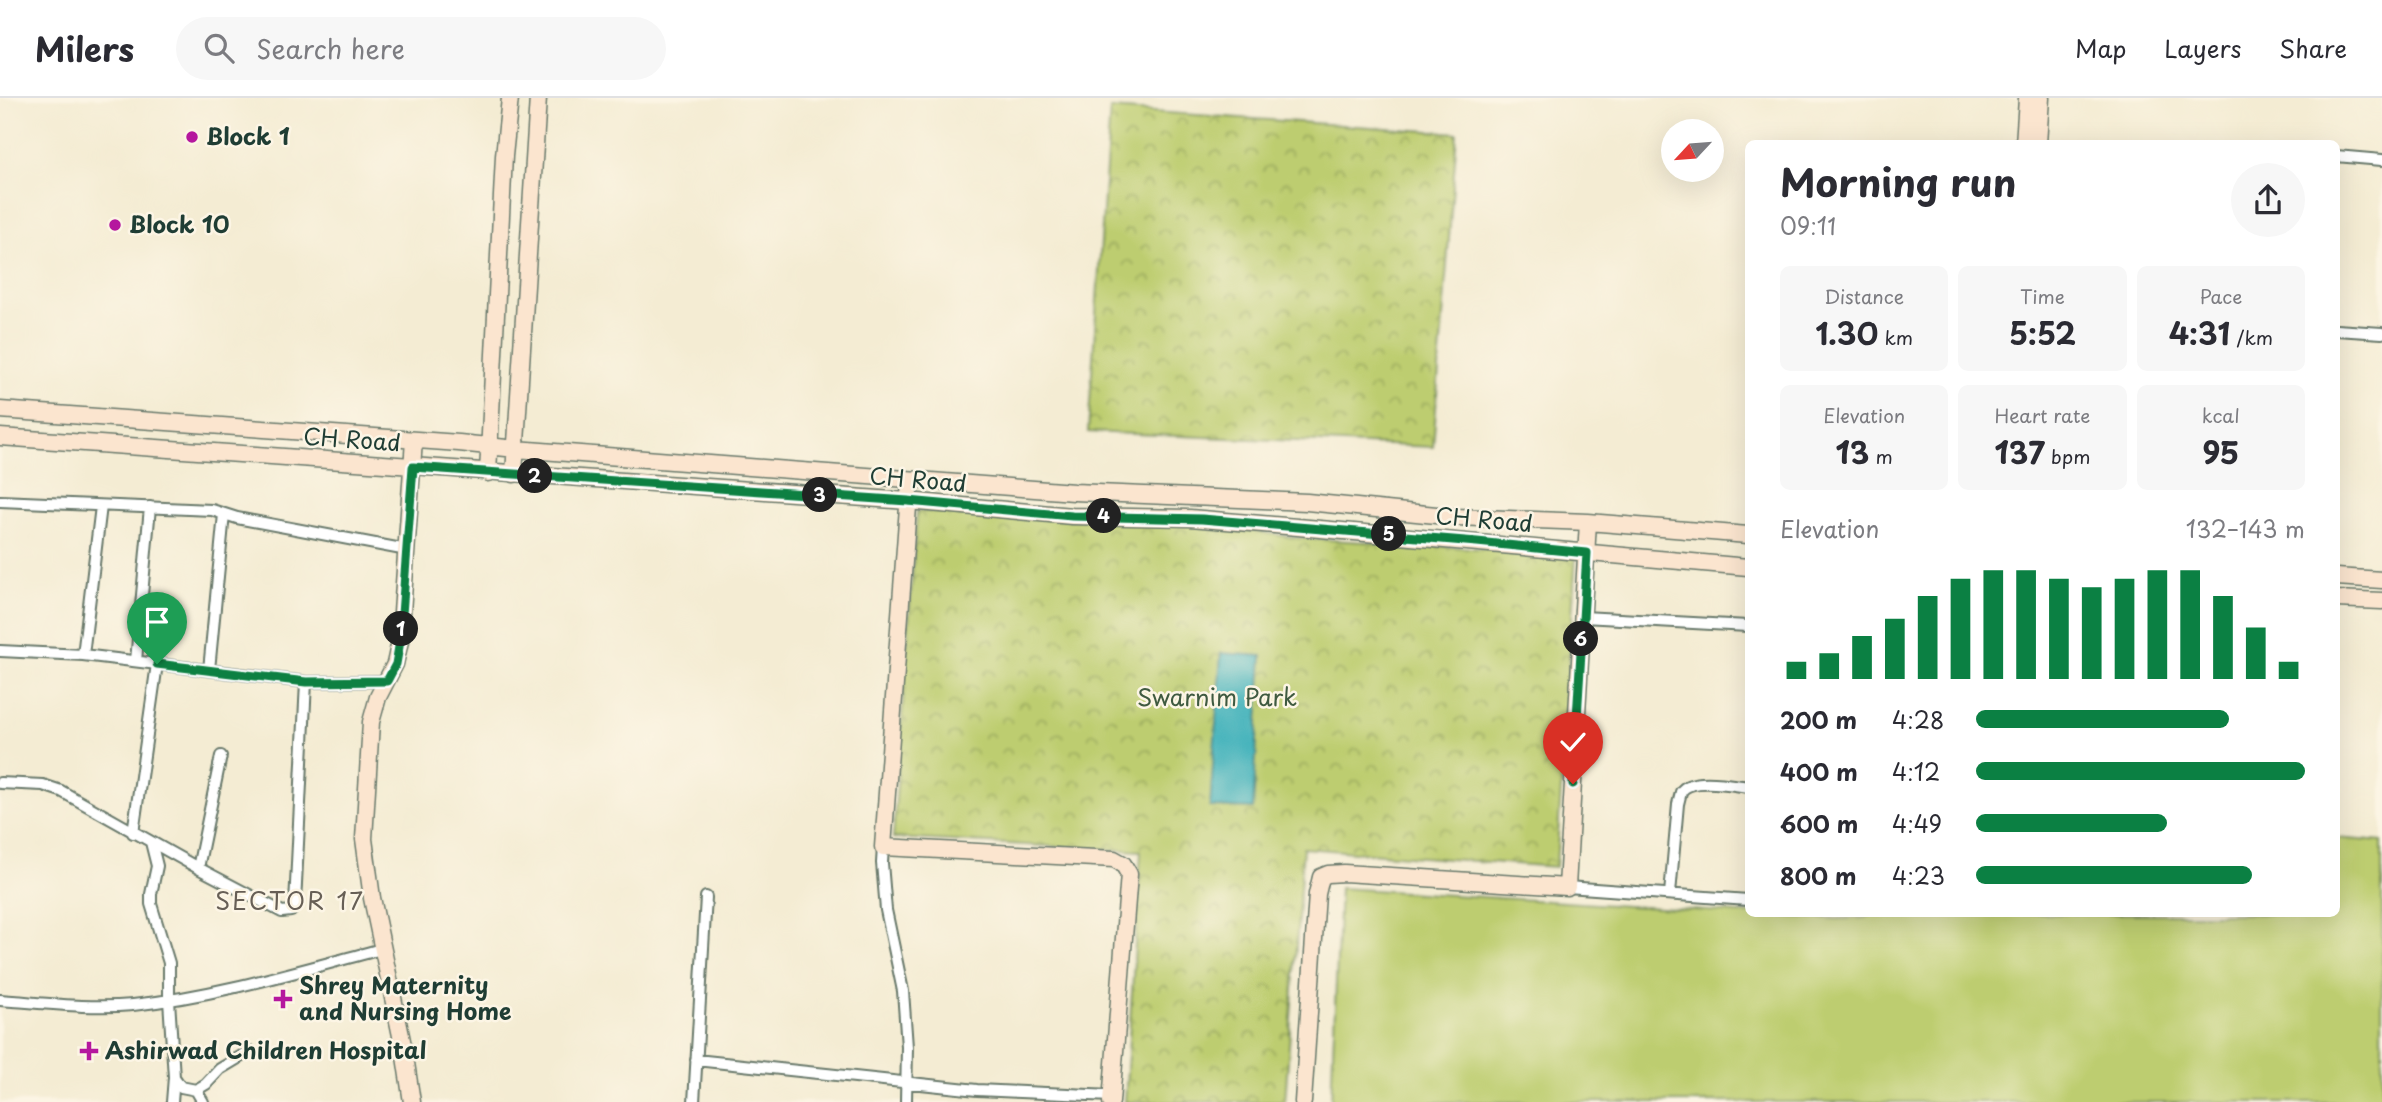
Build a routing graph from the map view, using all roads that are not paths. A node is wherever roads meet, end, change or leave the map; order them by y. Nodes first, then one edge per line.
1 (510, 98) edge
2 (538, 98) edge
3 (2027, 98) edge
4 (2041, 98) edge
5 (2024, 140) edge
6 (2038, 140) edge
7 (2340, 156) edge
8 (2382, 160) edge
9 (2340, 330) edge
10 (2382, 333) edge
11 (0, 410) edge
12 (0, 437) edge
13 (414, 440) junction
14 (490, 445) junction
15 (516, 449) junction
16 (413, 467) junction
17 (488, 473) junction
18 (514, 474) junction
19 (910, 478) junction
20 (0, 501) edge
21 (908, 501) junction
22 (101, 506) junction
23 (150, 507) junction
24 (224, 514) junction
25 (1588, 522) junction
26 (1745, 535) edge
27 (407, 550) junction
28 (1587, 553) junction
29 (1745, 567) edge
30 (2340, 576) edge
31 (2382, 580) edge
32 (2340, 599) edge
33 (2382, 601) edge
34 (1583, 617) junction
35 (1745, 626) edge
36 (0, 651) edge
37 (83, 655) junction
38 (136, 661) junction
39 (157, 664) junction
40 (209, 670) junction
41 (387, 681) junction
42 (306, 682) junction
43 (221, 756) dead end
44 (0, 783) edge
45 (1745, 787) edge
46 (133, 833) junction
47 (151, 842) junction
48 (883, 847) junction
49 (198, 868) junction
50 (1567, 887) junction
51 (1670, 894) junction
52 (706, 897) dead end
53 (1745, 900) edge
54 (383, 949) junction
55 (0, 1000) edge
56 (169, 1000) junction
57 (250, 1051) dead end
58 (696, 1060) junction
59 (174, 1077) junction
60 (906, 1082) junction
61 (196, 1090) junction
62 (977, 1090) junction
63 (1112, 1099) edge
64 (172, 1102) edge
65 (203, 1102) edge
66 (412, 1102) edge
67 (694, 1102) edge
68 (906, 1102) edge
69 (976, 1102) edge
70 (1303, 1102) edge

1 - 14 street
2 - 15 street
3 - 5 street
4 - 6 street
7 - 8 street
9 - 10 street
11 - 13 street, CH Road
12 - 16 street, CH Road
13 - 14 street, CH Road
13 - 16 street
14 - 15 street, CH Road
14 - 17 street
15 - 18 street
15 - 19 street, CH Road
16 - 17 street, CH Road
16 - 27 street
17 - 18 street, CH Road
18 - 21 street, CH Road
19 - 21 street
19 - 25 street, CH Road
20 - 22 street
21 - 28 street, CH Road
21 - 48 street
22 - 23 street
22 - 37 street
23 - 24 street
23 - 38 street
24 - 27 street
24 - 40 street
25 - 26 street, CH Road
25 - 28 street
27 - 41 street
28 - 29 street, CH Road
28 - 34 street
30 - 31 street
32 - 33 street
34 - 35 street
34 - 50 street
36 - 37 street
37 - 38 street
38 - 39 street
39 - 40 street
39 - 46 street
40 - 42 street
41 - 42 street
41 - 54 street
42 - 49 street
43 - 49 street
44 - 46 street
45 - 51 street
46 - 47 street
47 - 49 street
47 - 56 street
48 - 60 street
48 - 63 street
50 - 51 street
50 - 70 street
51 - 53 street
52 - 58 street
54 - 56 street
54 - 66 street
55 - 56 street
56 - 59 street
57 - 61 street
58 - 60 street
58 - 67 street
59 - 61 street
59 - 64 street
60 - 62 street
60 - 68 street
61 - 65 street
62 - 63 street
62 - 69 street

